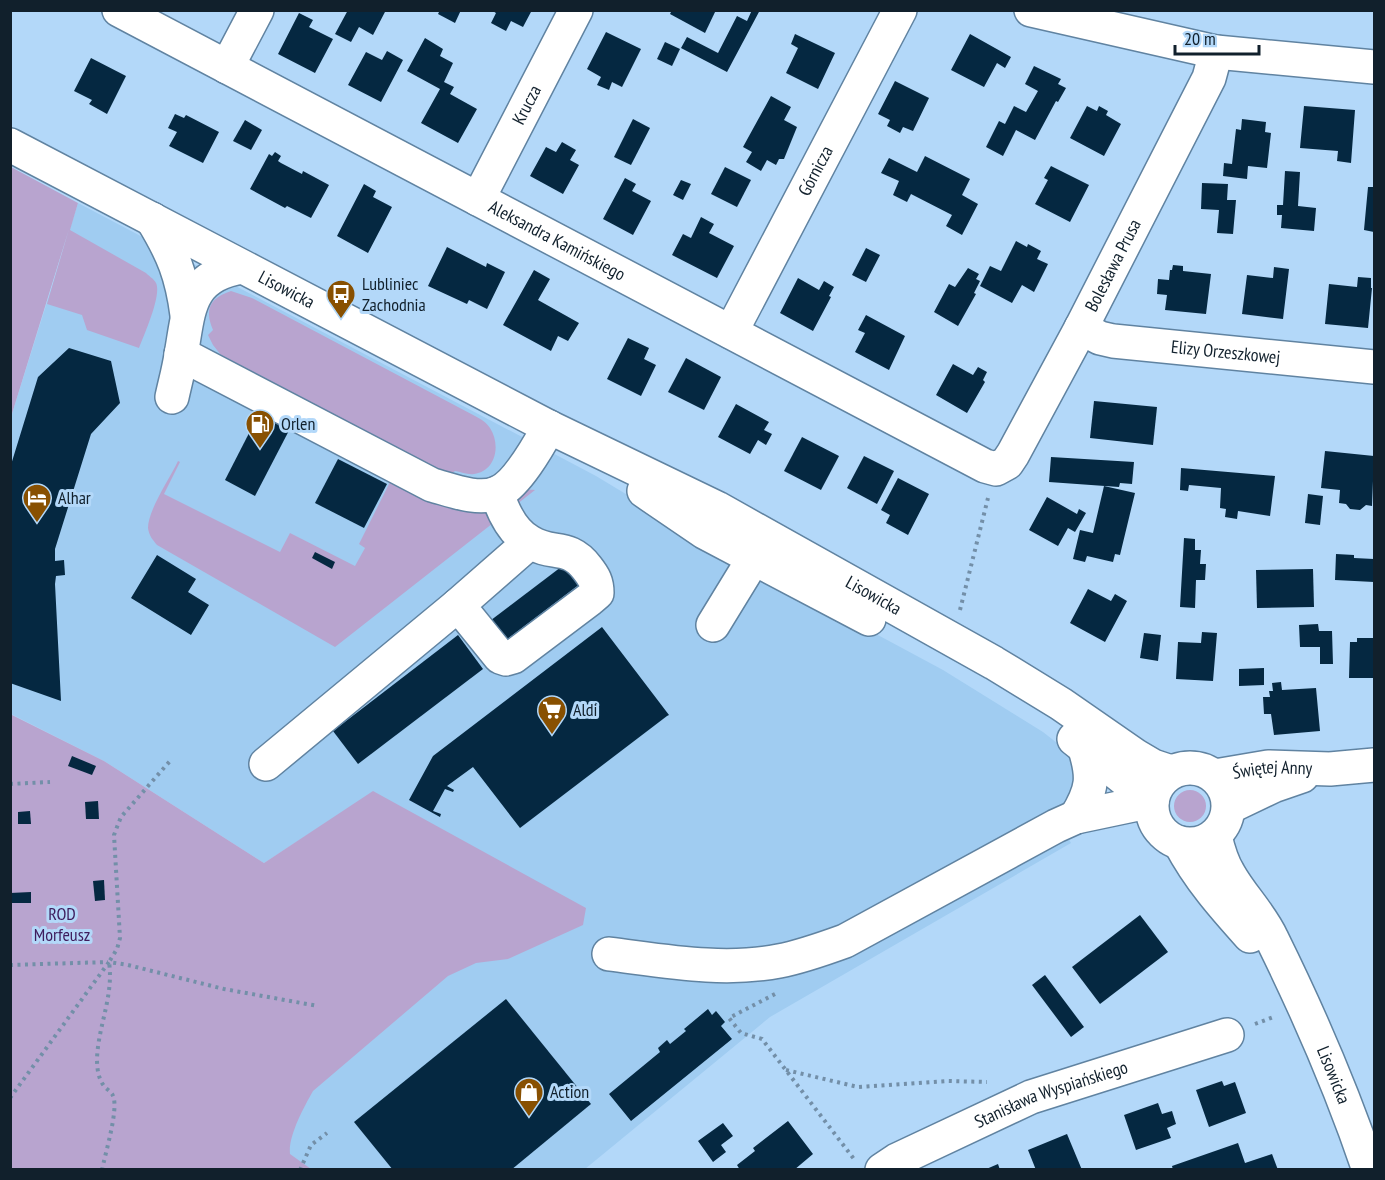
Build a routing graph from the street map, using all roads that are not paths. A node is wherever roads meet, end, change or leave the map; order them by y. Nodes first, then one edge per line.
1 (119, 10) edge
2 (257, 10) edge
3 (576, 10) edge
4 (900, 10) edge
5 (1031, 10) edge
6 (1216, 52) junction
7 (227, 67) junction
8 (1374, 67) edge
9 (10, 145) edge
10 (478, 199) junction
11 (152, 219) junction
12 (242, 267) junction
13 (187, 315) junction
14 (1081, 328) junction
15 (731, 332) junction
16 (182, 354) junction
17 (1374, 367) edge
18 (172, 397) dead end
19 (556, 431) junction
20 (996, 469) joint
21 (497, 493) junction
22 (740, 521) junction
23 (530, 542) junction
24 (799, 555) junction
25 (754, 558) junction
26 (458, 605) junction
27 (713, 625) dead end
28 (1084, 746) junction
29 (266, 764) dead end
30 (1374, 765) edge
31 (1330, 769) junction
32 (1172, 772) junction
33 (1215, 776) junction
34 (1076, 818) junction
35 (1222, 822) junction
36 (1163, 823) junction
37 (609, 954) dead end
38 (1293, 985) junction
39 (1227, 1035) dead end
40 (868, 1165) edge
41 (1369, 1170) edge

1 - 7 street, Aleksandra Kamińskiego
2 - 7 street
3 - 10 street, Krucza
4 - 15 street, Górnicza
5 - 6 street
6 - 8 street
6 - 14 street, Bolesława Prusa
7 - 10 street, Aleksandra Kamińskiego
9 - 11 street, Lisowicka
10 - 15 street, Aleksandra Kamińskiego
11 - 12 street, Lisowicka
11 - 13 street
12 - 13 street
12 - 19 street, Lisowicka
13 - 16 street
14 - 17 street, Elizy Orzeszkowej
14 - 20 street, Bolesława Prusa
15 - 20 street, Aleksandra Kamińskiego
16 - 18 street
16 - 21 street
19 - 21 street
19 - 22 street, Lisowicka
19 - 25 street, Lisowicka
21 - 23 street
22 - 24 street, Lisowicka
22 - 25 street
23 - 26 street
23 - 26 street
24 - 25 street
24 - 32 street, Lisowicka
25 - 27 street
25 - 28 street, Lisowicka
26 - 29 street
28 - 34 street
28 - 36 street, Lisowicka
30 - 31 street, Świętej Anny
31 - 33 street, Świętej Anny
31 - 35 street, Świętej Anny
32 - 33 street
32 - 36 street
33 - 35 street
34 - 36 street
34 - 37 street
35 - 36 street
35 - 38 street, Lisowicka
36 - 38 street, Lisowicka
38 - 41 street, Lisowicka
39 - 40 street, Stanisława Wyspiańskiego

